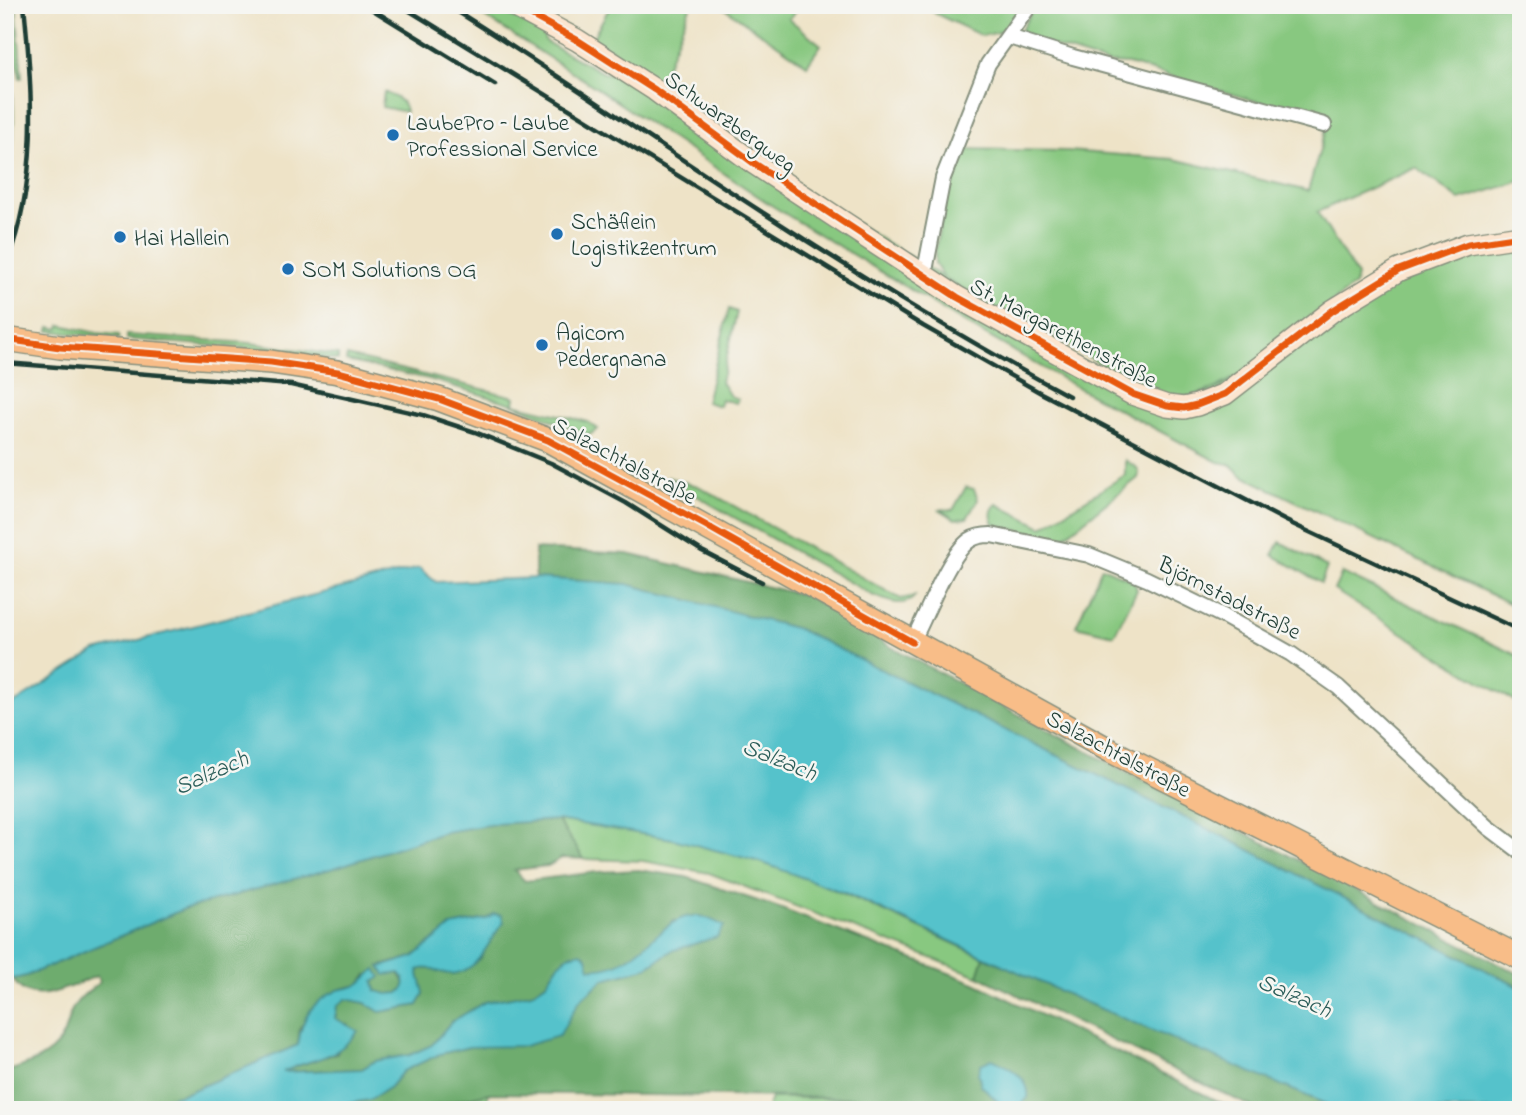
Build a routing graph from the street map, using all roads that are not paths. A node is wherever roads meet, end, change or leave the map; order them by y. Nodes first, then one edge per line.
1 (512, 5) edge
2 (1030, 5) edge
3 (1009, 37) junction
4 (1324, 125) dead end
5 (1521, 236) edge
6 (924, 275) junction
7 (5, 340) edge
8 (912, 642) junction
9 (1521, 852) edge
10 (1521, 958) edge

1 - 6 street, Schwarzbergweg
2 - 3 street
3 - 4 street
3 - 6 street
5 - 6 street, St. Margarethenstraße
7 - 8 main road, Salzachtalstraße
8 - 9 street, Björnstadstraße
8 - 10 main road, Salzachtalstraße

